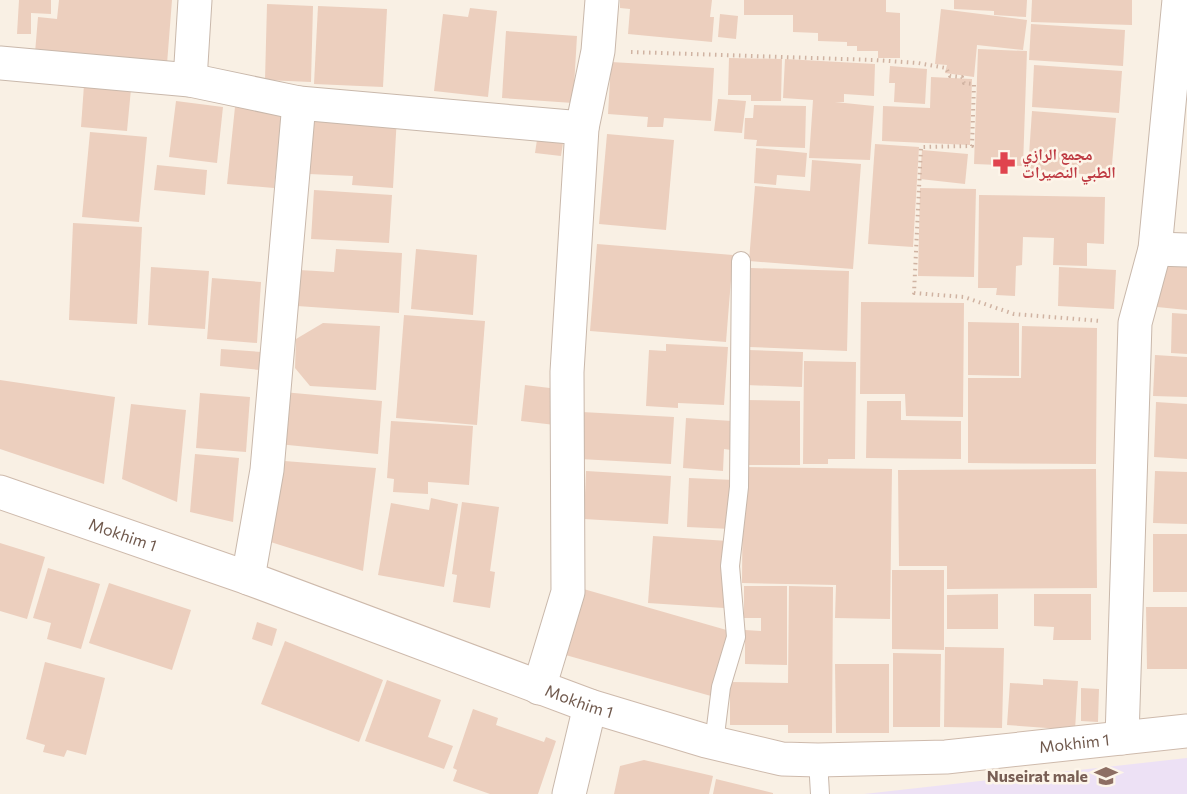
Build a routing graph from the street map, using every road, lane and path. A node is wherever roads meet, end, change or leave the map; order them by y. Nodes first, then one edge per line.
1 (195, 0) edge
2 (602, 0) edge
3 (1179, 0) edge
4 (598, 51) junction
5 (0, 63) edge
6 (190, 80) junction
7 (299, 103) junction
8 (582, 128) junction
9 (1155, 249) junction
10 (1187, 250) edge
11 (741, 261) dead end
12 (1135, 323) junction
13 (0, 492) edge
14 (248, 578) junction
15 (539, 688) junction
16 (590, 706) junction
17 (1187, 731) edge
18 (1122, 738) junction
19 (714, 743) junction
20 (818, 760) junction
21 (569, 794) edge
22 (820, 794) edge

1 - 6 street
2 - 4 street
3 - 9 street
4 - 8 street
4 - 12 path
5 - 6 street
6 - 7 street
7 - 8 street
7 - 14 street
8 - 15 street
9 - 10 street
9 - 12 street
11 - 19 lane
12 - 18 street
13 - 14 street, Mokhim 1
14 - 15 street, Mokhim 1
15 - 16 street, Mokhim 1
16 - 19 street, Mokhim 1
16 - 21 street
17 - 18 street, Mokhim 1
18 - 20 street, Mokhim 1
19 - 20 street, Mokhim 1
20 - 22 lane

